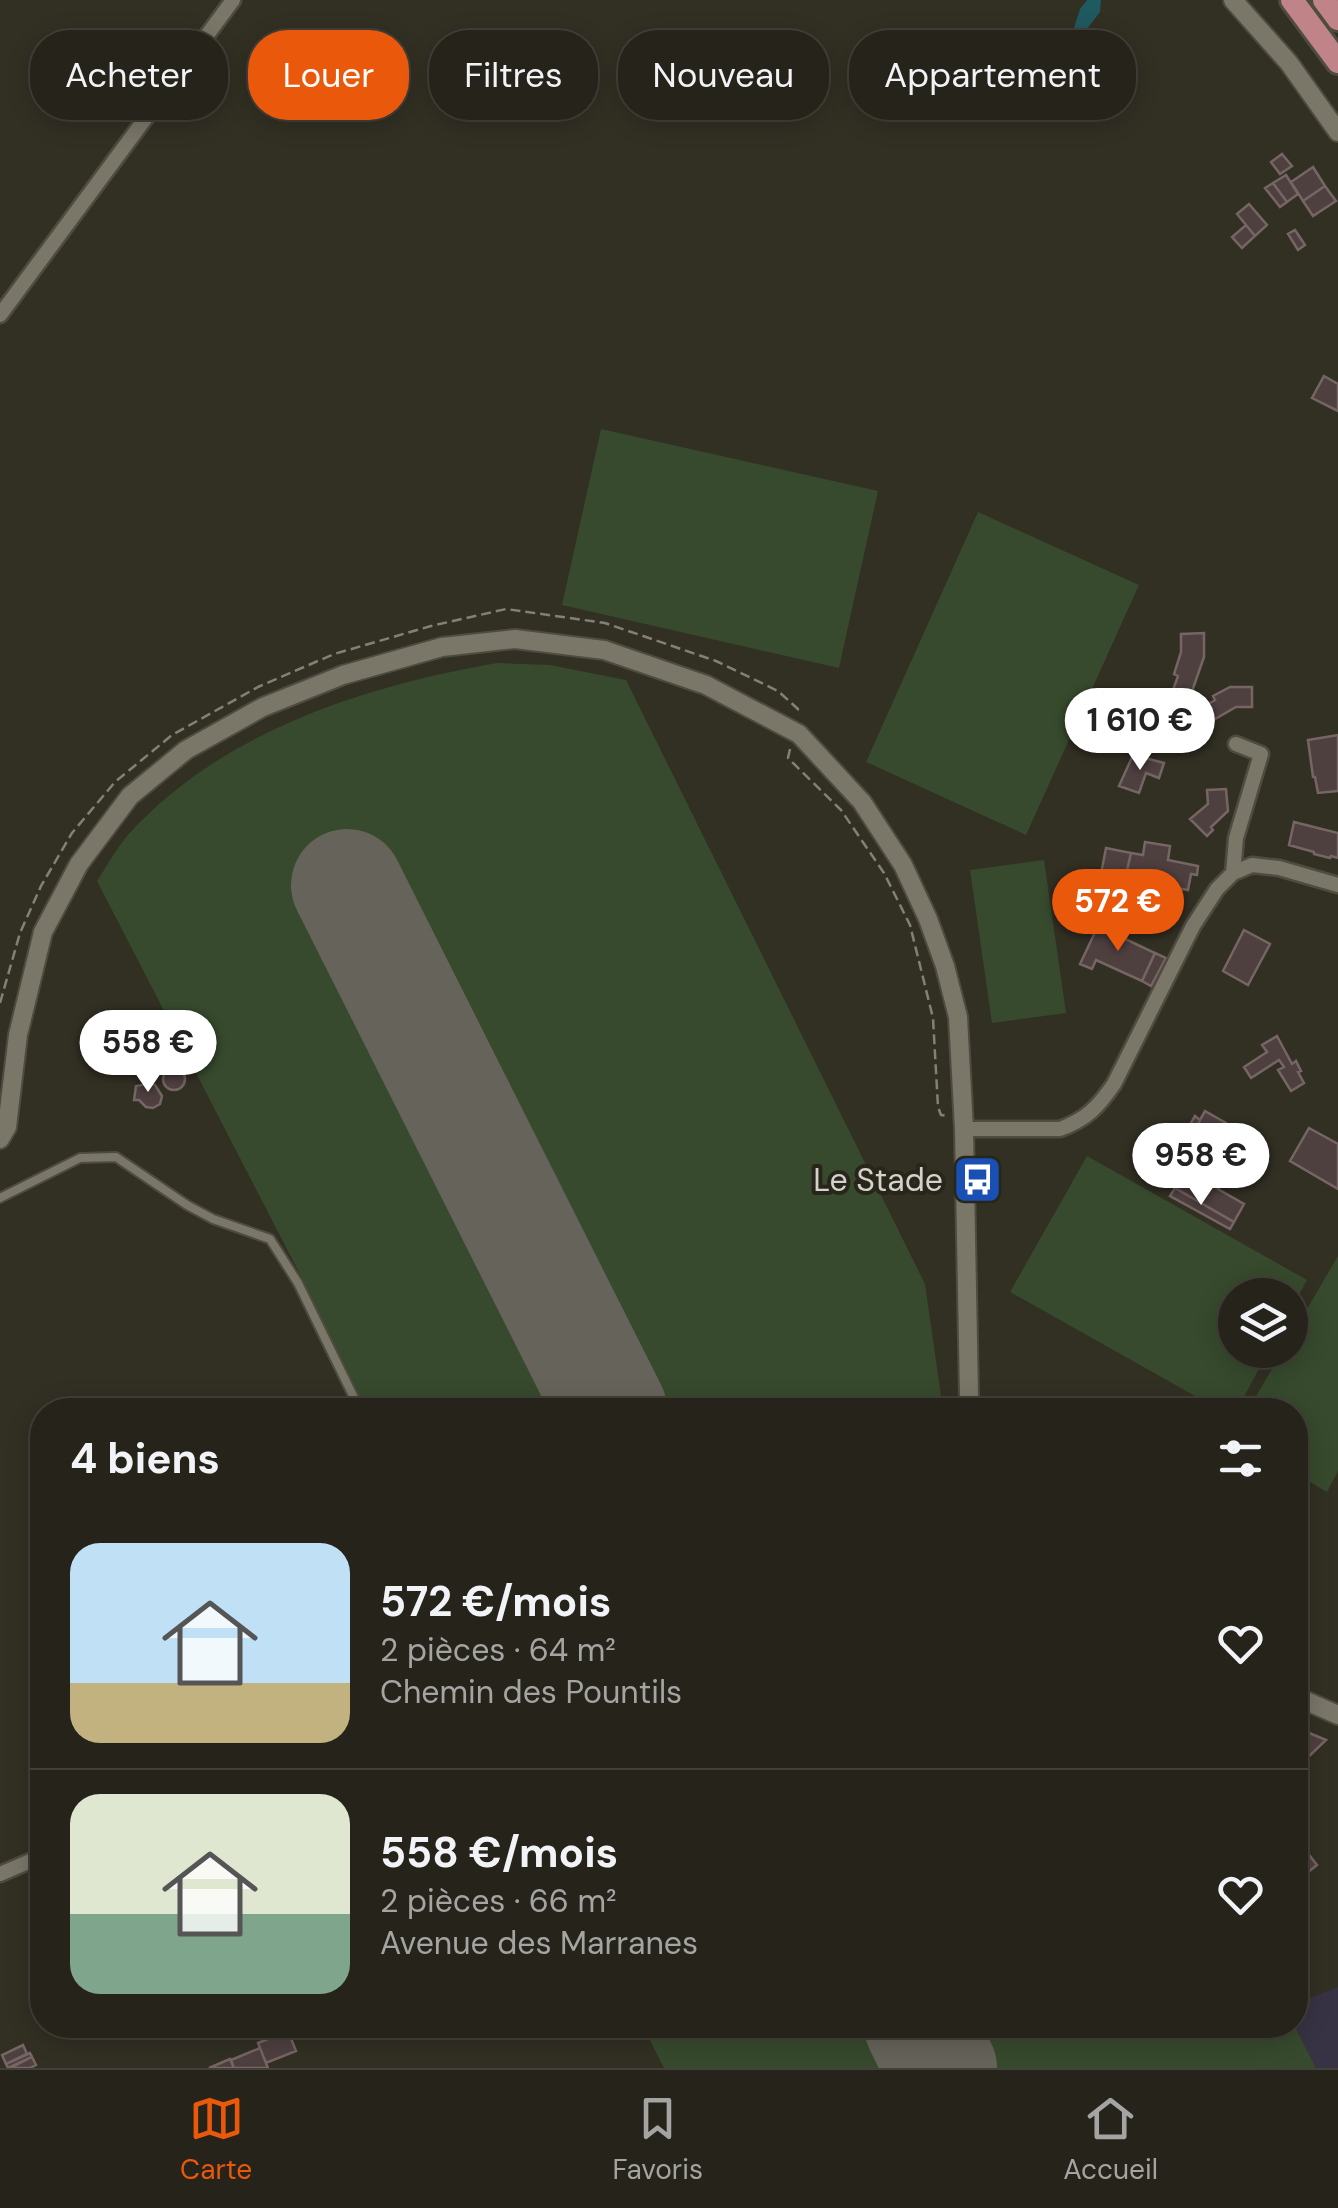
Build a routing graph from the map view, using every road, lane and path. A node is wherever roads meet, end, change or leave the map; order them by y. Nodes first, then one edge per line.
1 (233, 0) edge
2 (1233, 0) edge
3 (1292, 0) edge
4 (1324, 0) edge
5 (1338, 18) edge
6 (1338, 62) edge
7 (1338, 132) edge
8 (0, 315) edge
9 (794, 731) junction
10 (1236, 744) dead end
11 (1232, 873) junction
12 (1338, 885) edge
13 (0, 1003) edge
14 (964, 1122) junction
15 (0, 1139) edge
16 (0, 1198) edge
17 (354, 1398) edge
18 (970, 1398) edge
19 (1308, 1701) edge
20 (1338, 1714) edge
21 (30, 1861) edge
22 (0, 1874) edge

1 - 8 street
2 - 7 street
3 - 6 highway
4 - 5 highway
9 - 13 path
9 - 14 street
9 - 14 path
9 - 15 street
10 - 11 street
11 - 12 street
11 - 14 street
14 - 18 street
16 - 17 lane
19 - 20 street
21 - 22 street

